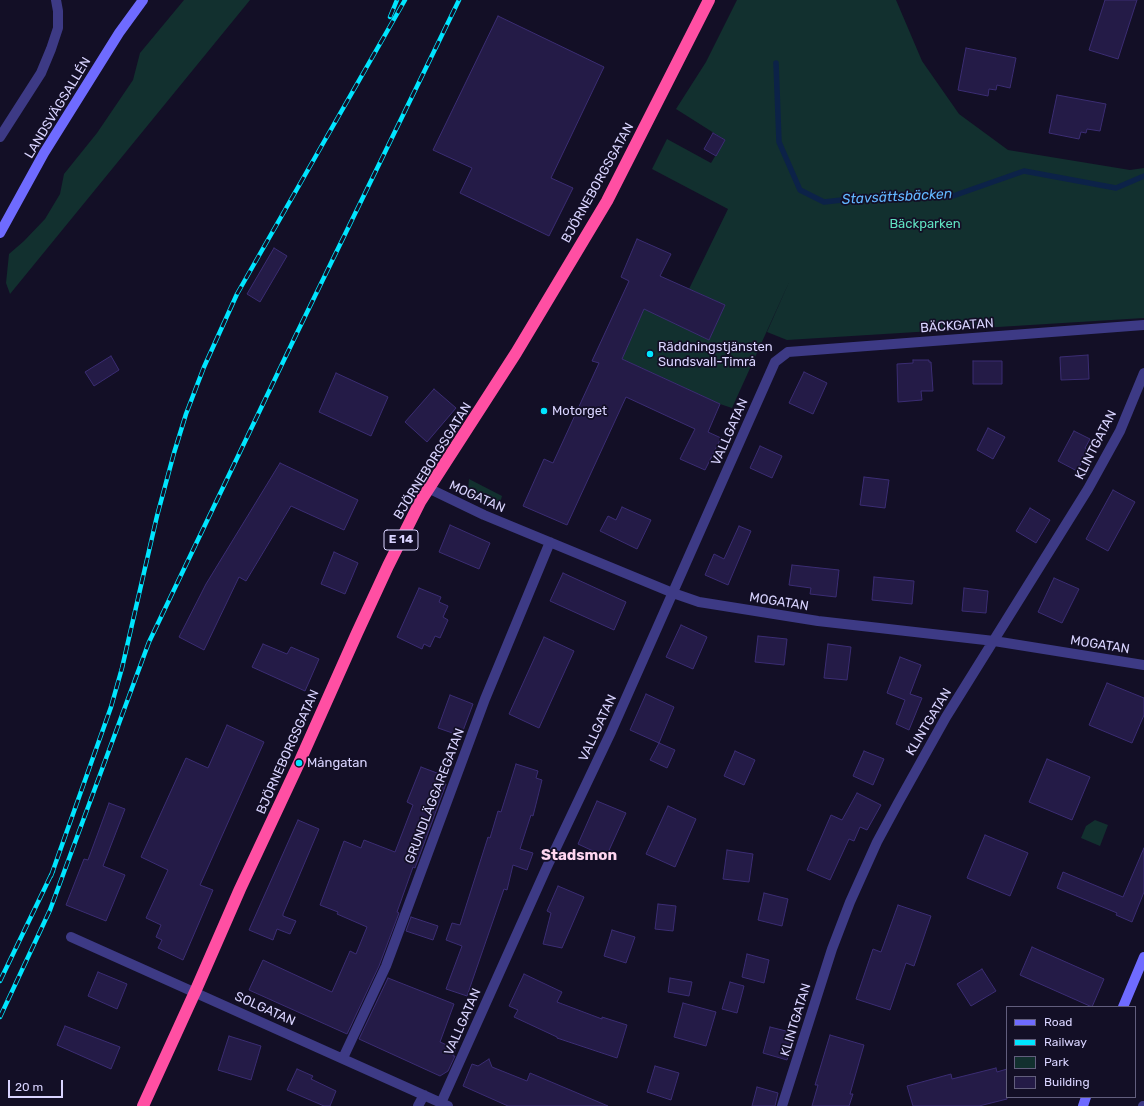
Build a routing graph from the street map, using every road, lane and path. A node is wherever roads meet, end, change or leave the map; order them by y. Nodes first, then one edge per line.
1 (56, 0) edge
2 (143, 0) edge
3 (709, 0) edge
4 (0, 137) edge
5 (0, 233) edge
6 (1144, 325) edge
7 (776, 362) joint
8 (1144, 373) edge
9 (430, 489) junction
10 (550, 542) junction
11 (673, 593) junction
12 (994, 641) junction
13 (1144, 665) edge
14 (71, 937) dead end
15 (1144, 957) edge
16 (195, 992) junction
17 (1123, 1006) edge
18 (343, 1058) junction
19 (424, 1095) junction
20 (444, 1105) edge
21 (143, 1106) edge
22 (418, 1106) edge
23 (782, 1106) edge

1 - 4 street
2 - 5 main road, LANDSVÄGSALLÉN
3 - 9 highway, BJÖRNEBORGSGATAN / E 14
6 - 7 street, BÄCKGATAN
7 - 11 street, VALLGATAN
8 - 12 street, KLINTGATAN
9 - 10 street, MOGATAN
9 - 16 highway, BJÖRNEBORGSGATAN / E 14
10 - 11 street, MOGATAN
10 - 18 street, GRUNDLÄGGAREGATAN
11 - 12 street, MOGATAN
11 - 20 street, VALLGATAN
12 - 13 street, MOGATAN
12 - 23 street, KLINTGATAN
14 - 16 street, SOLGATAN
15 - 17 main road
16 - 18 street, SOLGATAN
16 - 21 highway, BJÖRNEBORGSGATAN / E 14
18 - 19 street, SOLGATAN
19 - 20 street, SOLGATAN
19 - 22 street

